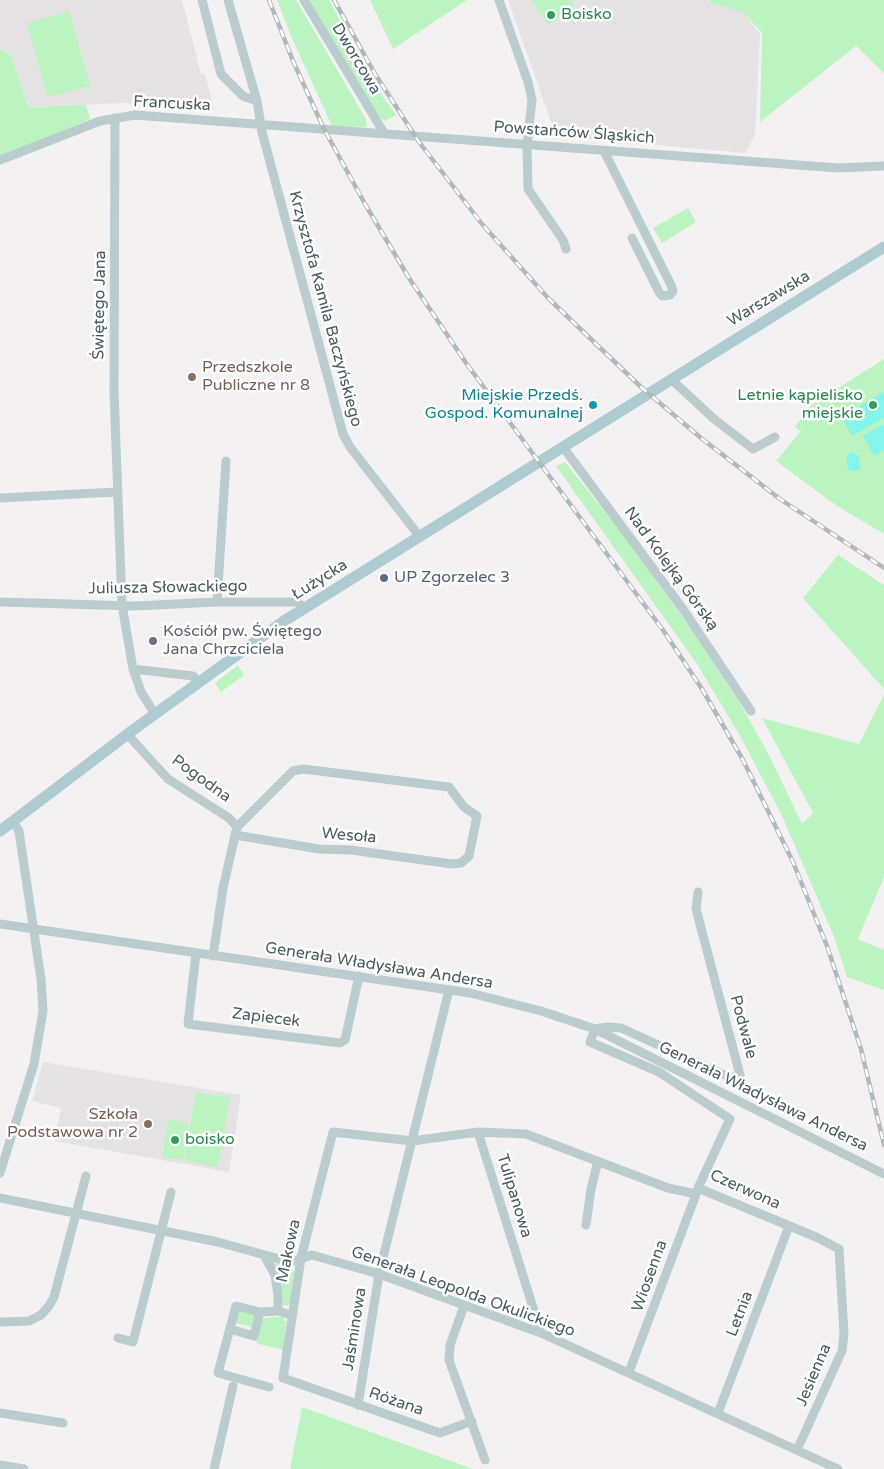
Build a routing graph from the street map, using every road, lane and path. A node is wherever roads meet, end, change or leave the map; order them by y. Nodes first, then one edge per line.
1 (202, 0) edge
2 (228, 0) edge
3 (304, 0) edge
4 (500, 0) edge
5 (257, 101) junction
6 (115, 118) junction
7 (261, 125) junction
8 (384, 133) junction
9 (528, 145) junction
10 (604, 151) junction
11 (0, 160) edge
12 (884, 166) edge
13 (632, 238) dead end
14 (884, 247) edge
15 (566, 249) dead end
16 (672, 380) junction
17 (776, 437) dead end
18 (563, 447) junction
19 (226, 461) dead end
20 (116, 492) junction
21 (0, 498) edge
22 (420, 537) junction
23 (0, 602) edge
24 (217, 602) junction
25 (122, 605) junction
26 (305, 608) junction
27 (133, 669) junction
28 (198, 682) junction
29 (751, 711) dead end
30 (155, 714) junction
31 (127, 734) junction
32 (13, 822) junction
33 (236, 831) junction
34 (0, 832) edge
35 (461, 863) joint
36 (698, 892) dead end
37 (0, 924) edge
38 (33, 930) junction
39 (196, 953) junction
40 (213, 956) junction
41 (359, 976) junction
42 (449, 990) junction
43 (595, 1030) junction
44 (478, 1132) junction
45 (412, 1140) junction
46 (598, 1161) junction
47 (0, 1173) edge
48 (884, 1174) edge
49 (86, 1176) dead end
50 (697, 1191) junction
51 (171, 1192) dead end
52 (0, 1198) edge
53 (78, 1212) junction
54 (586, 1225) dead end
55 (789, 1226) junction
56 (162, 1230) junction
57 (839, 1249) joint
58 (264, 1256) junction
59 (301, 1258) junction
60 (379, 1274) junction
61 (464, 1306) junction
62 (278, 1311) junction
63 (260, 1312) junction
64 (291, 1315) junction
65 (0, 1322) edge
66 (230, 1329) junction
67 (542, 1333) junction
68 (118, 1338) dead end
69 (629, 1372) junction
70 (283, 1378) joint
71 (233, 1386) dead end
72 (269, 1387) dead end
73 (358, 1405) junction
74 (0, 1413) edge
75 (718, 1413) junction
76 (472, 1421) junction
77 (63, 1423) dead end
78 (797, 1450) junction
79 (485, 1460) dead end
80 (0, 1465) edge
81 (24, 1469) edge
82 (214, 1469) edge
83 (838, 1469) edge

1 - 5 street
2 - 5 street, Krzysztofa Kamila Baczyńskiego
3 - 8 street, Dworcowa
4 - 9 street
5 - 7 street, Krzysztofa Kamila Baczyńskiego
6 - 7 street, Francuska
6 - 11 street, Francuska
6 - 20 street, Świętego Jana
7 - 8 street, Powstańców Śląskich
7 - 22 street, Krzysztofa Kamila Baczyńskiego
8 - 9 street, Powstańców Śląskich
9 - 10 street, Powstańców Śląskich
9 - 15 street
10 - 12 street, Powstańców Śląskich
10 - 13 street
14 - 16 main road, Warszawska
16 - 17 street
16 - 18 main road, Łużycka
18 - 22 main road, Łużycka
18 - 29 street, Nad Kolejką Górską
19 - 24 street
20 - 21 street
20 - 25 street, Świętego Jana
22 - 26 main road, Łużycka
23 - 25 street, Juliusza Słowackiego
24 - 25 street, Juliusza Słowackiego
24 - 26 street, Juliusza Słowackiego
25 - 27 street, Świętego Jana
26 - 28 main road, Łużycka
27 - 28 street
27 - 30 street, Świętego Jana
28 - 30 main road, Łużycka
30 - 31 main road, Łużycka
31 - 32 main road, Łużycka
31 - 33 street, Pogodna
32 - 34 main road, Łużycka
32 - 38 street
33 - 35 street, Wesoła
33 - 35 street, Pogodna
33 - 40 street
36 - 43 street, Podwale
37 - 38 street, Generała Władysława Andersa
38 - 39 street, Generała Władysława Andersa
38 - 47 street
39 - 40 street, Generała Władysława Andersa
39 - 41 street, Zapiecek
40 - 41 street, Generała Władysława Andersa
41 - 42 street, Generała Władysława Andersa
42 - 43 street, Generała Władysława Andersa
42 - 45 street, Jaśminowa
43 - 48 street, Generała Władysława Andersa
43 - 50 street, Czerwona
44 - 45 street
44 - 46 street
44 - 67 street, Tulipanowa
45 - 59 street, Makowa
45 - 60 street, Jaśminowa
46 - 50 street
46 - 54 street
49 - 53 street
50 - 55 street, Czerwona
50 - 69 street, Wiosenna
51 - 56 street
52 - 53 street, Generała Leopolda Okulickiego
53 - 56 street, Generała Leopolda Okulickiego
53 - 65 street
55 - 57 street, Czerwona
55 - 75 street, Letnia
56 - 58 street, Generała Leopolda Okulickiego
56 - 68 street
57 - 78 street, Jesienna
58 - 59 street, Generała Leopolda Okulickiego
58 - 62 street
59 - 60 street, Generała Leopolda Okulickiego
59 - 64 street, Makowa
60 - 61 street, Generała Leopolda Okulickiego
60 - 73 street, Jaśminowa
61 - 67 street, Generała Leopolda Okulickiego
61 - 76 street
62 - 63 street
62 - 64 street
63 - 66 street
63 - 66 street
64 - 70 street, Makowa
66 - 72 street
67 - 69 street, Generała Leopolda Okulickiego
69 - 75 street, Generała Leopolda Okulickiego
70 - 73 street, Różana
71 - 82 street
73 - 76 street, Różana
74 - 77 street
75 - 78 street, Generała Leopolda Okulickiego
76 - 79 street
78 - 83 street, Generała Leopolda Okulickiego
80 - 81 street

